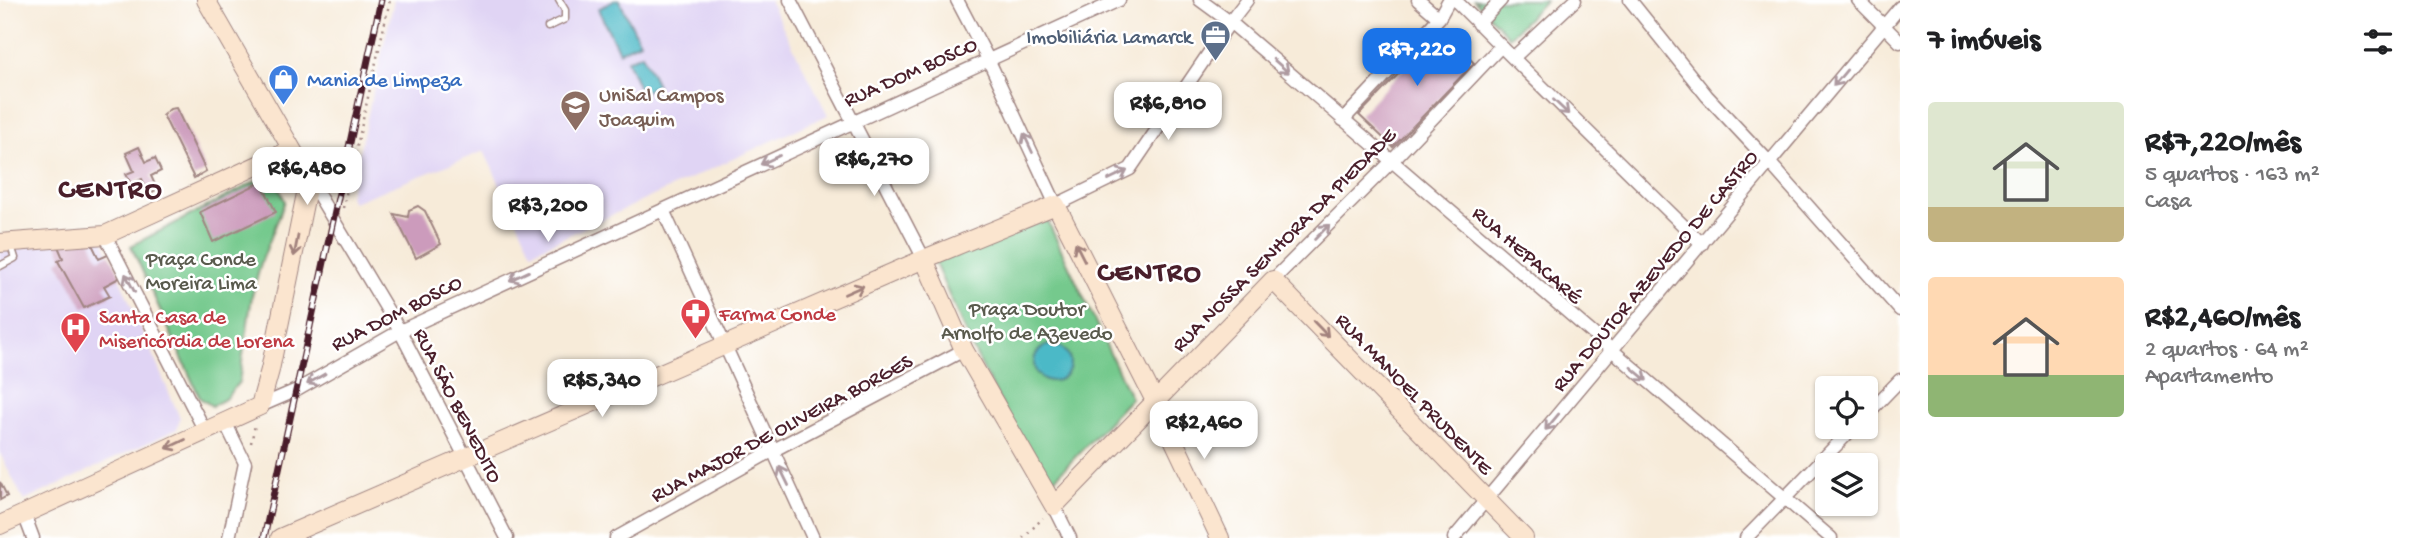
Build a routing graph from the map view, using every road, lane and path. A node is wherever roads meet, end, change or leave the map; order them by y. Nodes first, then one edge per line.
1 (206, 0) edge
2 (390, 0) edge
3 (569, 0) edge
4 (790, 0) edge
5 (957, 0) edge
6 (1119, 0) edge
7 (1200, 0) edge
8 (1247, 0) edge
9 (1418, 0) edge
10 (1449, 0) edge
11 (1455, 0) edge
12 (1501, 0) edge
13 (1575, 0) edge
14 (1630, 0) edge
15 (1858, 0) edge
16 (560, 2) edge
17 (1900, 7) edge
18 (1439, 18) junction
19 (1230, 22) junction
20 (1478, 24) junction
21 (1884, 26) junction
22 (548, 27) dead end
23 (1900, 42) edge
24 (1501, 46) junction
25 (1513, 58) junction
26 (989, 61) junction
27 (1343, 120) junction
28 (854, 121) junction
29 (290, 150) junction
30 (1391, 162) junction
31 (1769, 162) junction
32 (309, 179) junction
33 (1056, 205) junction
34 (663, 209) junction
35 (347, 215) dead end
36 (106, 235) junction
37 (5, 243) edge
38 (1702, 244) junction
39 (924, 259) junction
40 (0, 266) edge
41 (1273, 280) junction
42 (1900, 310) edge
43 (400, 331) junction
44 (724, 346) junction
45 (964, 350) junction
46 (1611, 351) junction
47 (1900, 380) edge
48 (1155, 401) junction
49 (1878, 403) edge
50 (260, 406) junction
51 (225, 422) junction
52 (205, 431) junction
53 (1843, 439) edge
54 (772, 451) junction
55 (465, 457) junction
56 (245, 463) junction
57 (1786, 498) junction
58 (1487, 499) junction
59 (1054, 506) junction
60 (24, 514) junction
61 (0, 525) edge
62 (33, 538) edge
63 (229, 538) edge
64 (280, 538) edge
65 (507, 538) edge
66 (616, 538) edge
67 (813, 538) edge
68 (1023, 538) edge
69 (1070, 538) edge
70 (1220, 538) edge
71 (1454, 538) edge
72 (1524, 538) edge
73 (1746, 538) edge
74 (1831, 538) edge

1 - 29 street
2 - 35 path
3 - 16 lane
4 - 28 street
5 - 26 street
6 - 26 street, RUA DOM BOSCO
7 - 19 street, RUA HEPACARÉ
8 - 19 street
9 - 18 street
10 - 18 street
11 - 20 street
12 - 20 street
13 - 25 street
14 - 31 street
15 - 21 street
16 - 22 lane
17 - 21 street, RUA DOUTOR AZEVEDO DE CASTRO
18 - 27 street
19 -> 27 street, RUA HEPACARÉ
33 -> 19 street
20 - 24 street
21 - 23 street
21 -> 31 street, RUA DOUTOR AZEVEDO DE CASTRO
24 - 25 street
24 - 30 street, RUA NOSSA SENHORA DA PIEDADE
25 -> 38 street
26 - 28 street, RUA DOM BOSCO
33 -> 26 street
27 - 30 street, RUA HEPACARÉ
28 -> 34 street, RUA DOM BOSCO
28 - 39 street
29 - 32 street
29 - 36 street
41 -> 30 street, RUA NOSSA SENHORA DA PIEDADE
30 - 46 street, RUA HEPACARÉ
31 - 38 street, RUA DOUTOR AZEVEDO DE CASTRO
31 - 42 street
32 - 43 street, RUA SÃO BENEDITO
32 -> 50 street
33 - 39 street
48 -> 33 street
34 -> 43 street, RUA DOM BOSCO
34 - 44 street
36 - 37 street
52 -> 36 street
37 - 40 lane
38 - 46 street, RUA DOUTOR AZEVEDO DE CASTRO
44 -> 39 street
39 - 45 street
41 - 48 street, RUA NOSSA SENHORA DA PIEDADE
41 -> 58 street, RUA MANOEL PRUDENTE
43 -> 50 street, RUA DOM BOSCO
43 - 55 street, RUA SÃO BENEDITO
44 - 54 street
44 - 55 street
45 - 54 street, RUA MAJOR DE OLIVEIRA BORGES
45 - 59 street
46 -> 57 street, RUA HEPACARÉ
46 -> 58 street, RUA DOUTOR AZEVEDO DE CASTRO
47 - 49 street
48 - 59 street, RUA NOSSA SENHORA DA PIEDADE
48 - 70 street
50 - 51 street, RUA DOM BOSCO
50 - 56 path
51 - 52 street, RUA DOM BOSCO
51 - 56 street
52 -> 60 street, RUA DOM BOSCO
53 - 57 street
54 - 66 street, RUA MAJOR DE OLIVEIRA BORGES
67 -> 54 street
55 - 64 street
55 - 65 street, RUA SÃO BENEDITO
56 - 63 street
57 - 73 street
57 - 74 street, RUA HEPACARÉ
58 - 71 street, RUA DOUTOR AZEVEDO DE CASTRO
58 - 72 street, RUA MANOEL PRUDENTE
59 - 68 path
59 - 69 street
60 - 61 street, RUA DOM BOSCO
60 - 62 street

